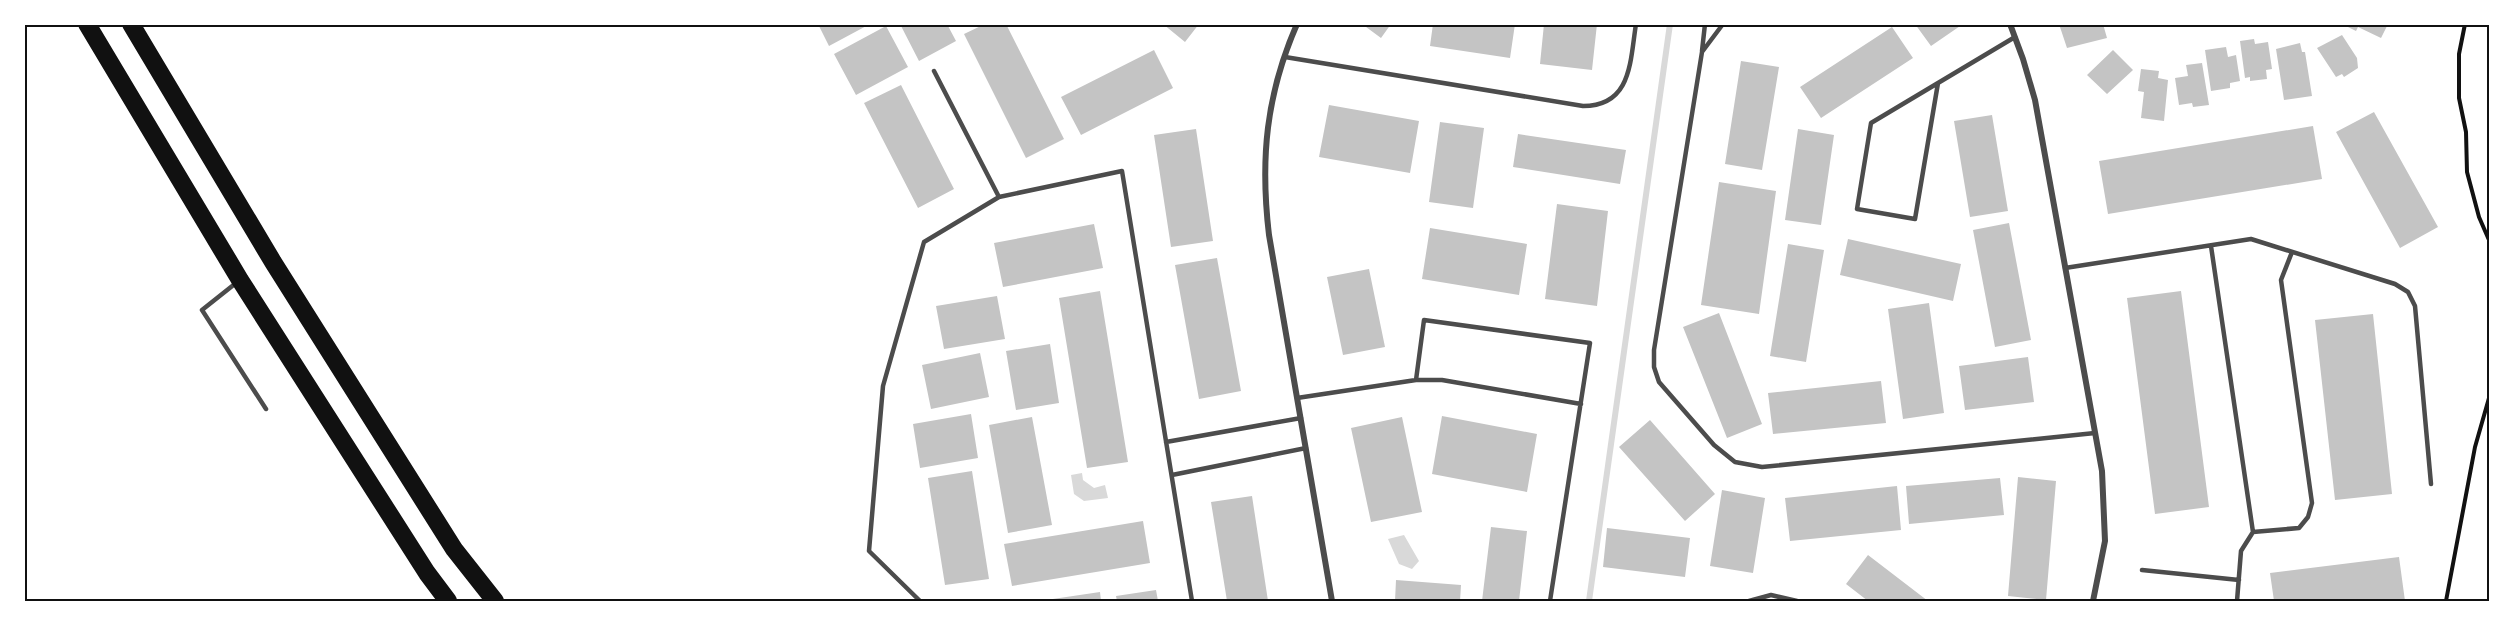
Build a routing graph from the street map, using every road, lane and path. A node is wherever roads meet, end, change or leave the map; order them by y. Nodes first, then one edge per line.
1 (87, 24) edge
2 (131, 24) edge
3 (1297, 24) edge
4 (1636, 24) edge
5 (1705, 24) edge
6 (1723, 24) edge
7 (2010, 24) edge
8 (2465, 24) edge
9 (2015, 37) junction
10 (1702, 52) junction
11 (1285, 57) junction
12 (934, 71) dead end
13 (1938, 83) junction
14 (999, 197) junction
15 (2489, 240) edge
16 (2211, 246) junction
17 (2292, 252) junction
18 (2065, 268) junction
19 (240, 280) junction
20 (1416, 380) junction
21 (1297, 398) junction
22 (2489, 399) edge
23 (1581, 404) junction
24 (266, 409) dead end
25 (1301, 418) junction
26 (2096, 433) junction
27 (1166, 442) junction
28 (1305, 448) junction
29 (1172, 475) junction
30 (2431, 484) dead end
31 (2253, 532) junction
32 (2142, 570) dead end
33 (2239, 580) junction
34 (448, 601) edge
35 (495, 601) edge
36 (920, 601) edge
37 (1192, 601) edge
38 (1332, 601) edge
39 (1550, 601) edge
40 (1749, 601) edge
41 (1797, 601) edge
42 (2092, 601) edge
43 (2237, 601) edge
44 (2446, 601) edge

1 - 19 highway
2 - 35 highway
3 - 11 street
4 - 11 lane
5 - 10 lane
6 - 10 lane
7 - 9 street
8 - 15 path
9 - 13 lane
9 - 18 street
10 - 26 lane
11 - 21 street
12 - 14 lane
13 - 13 lane
14 - 27 lane
14 - 36 lane
16 - 17 lane
16 - 18 lane
16 - 31 lane
17 - 30 lane
17 - 31 lane
18 - 26 street
19 - 24 lane
19 - 34 highway
20 - 21 lane
20 - 23 lane
20 - 23 lane
21 - 25 street
22 - 44 path
23 - 39 lane
25 - 27 lane
25 - 28 street
26 - 42 street
27 - 29 lane
28 - 29 lane
28 - 38 street
29 - 37 lane
31 - 33 lane
32 - 33 lane
33 - 43 lane
40 - 41 lane

